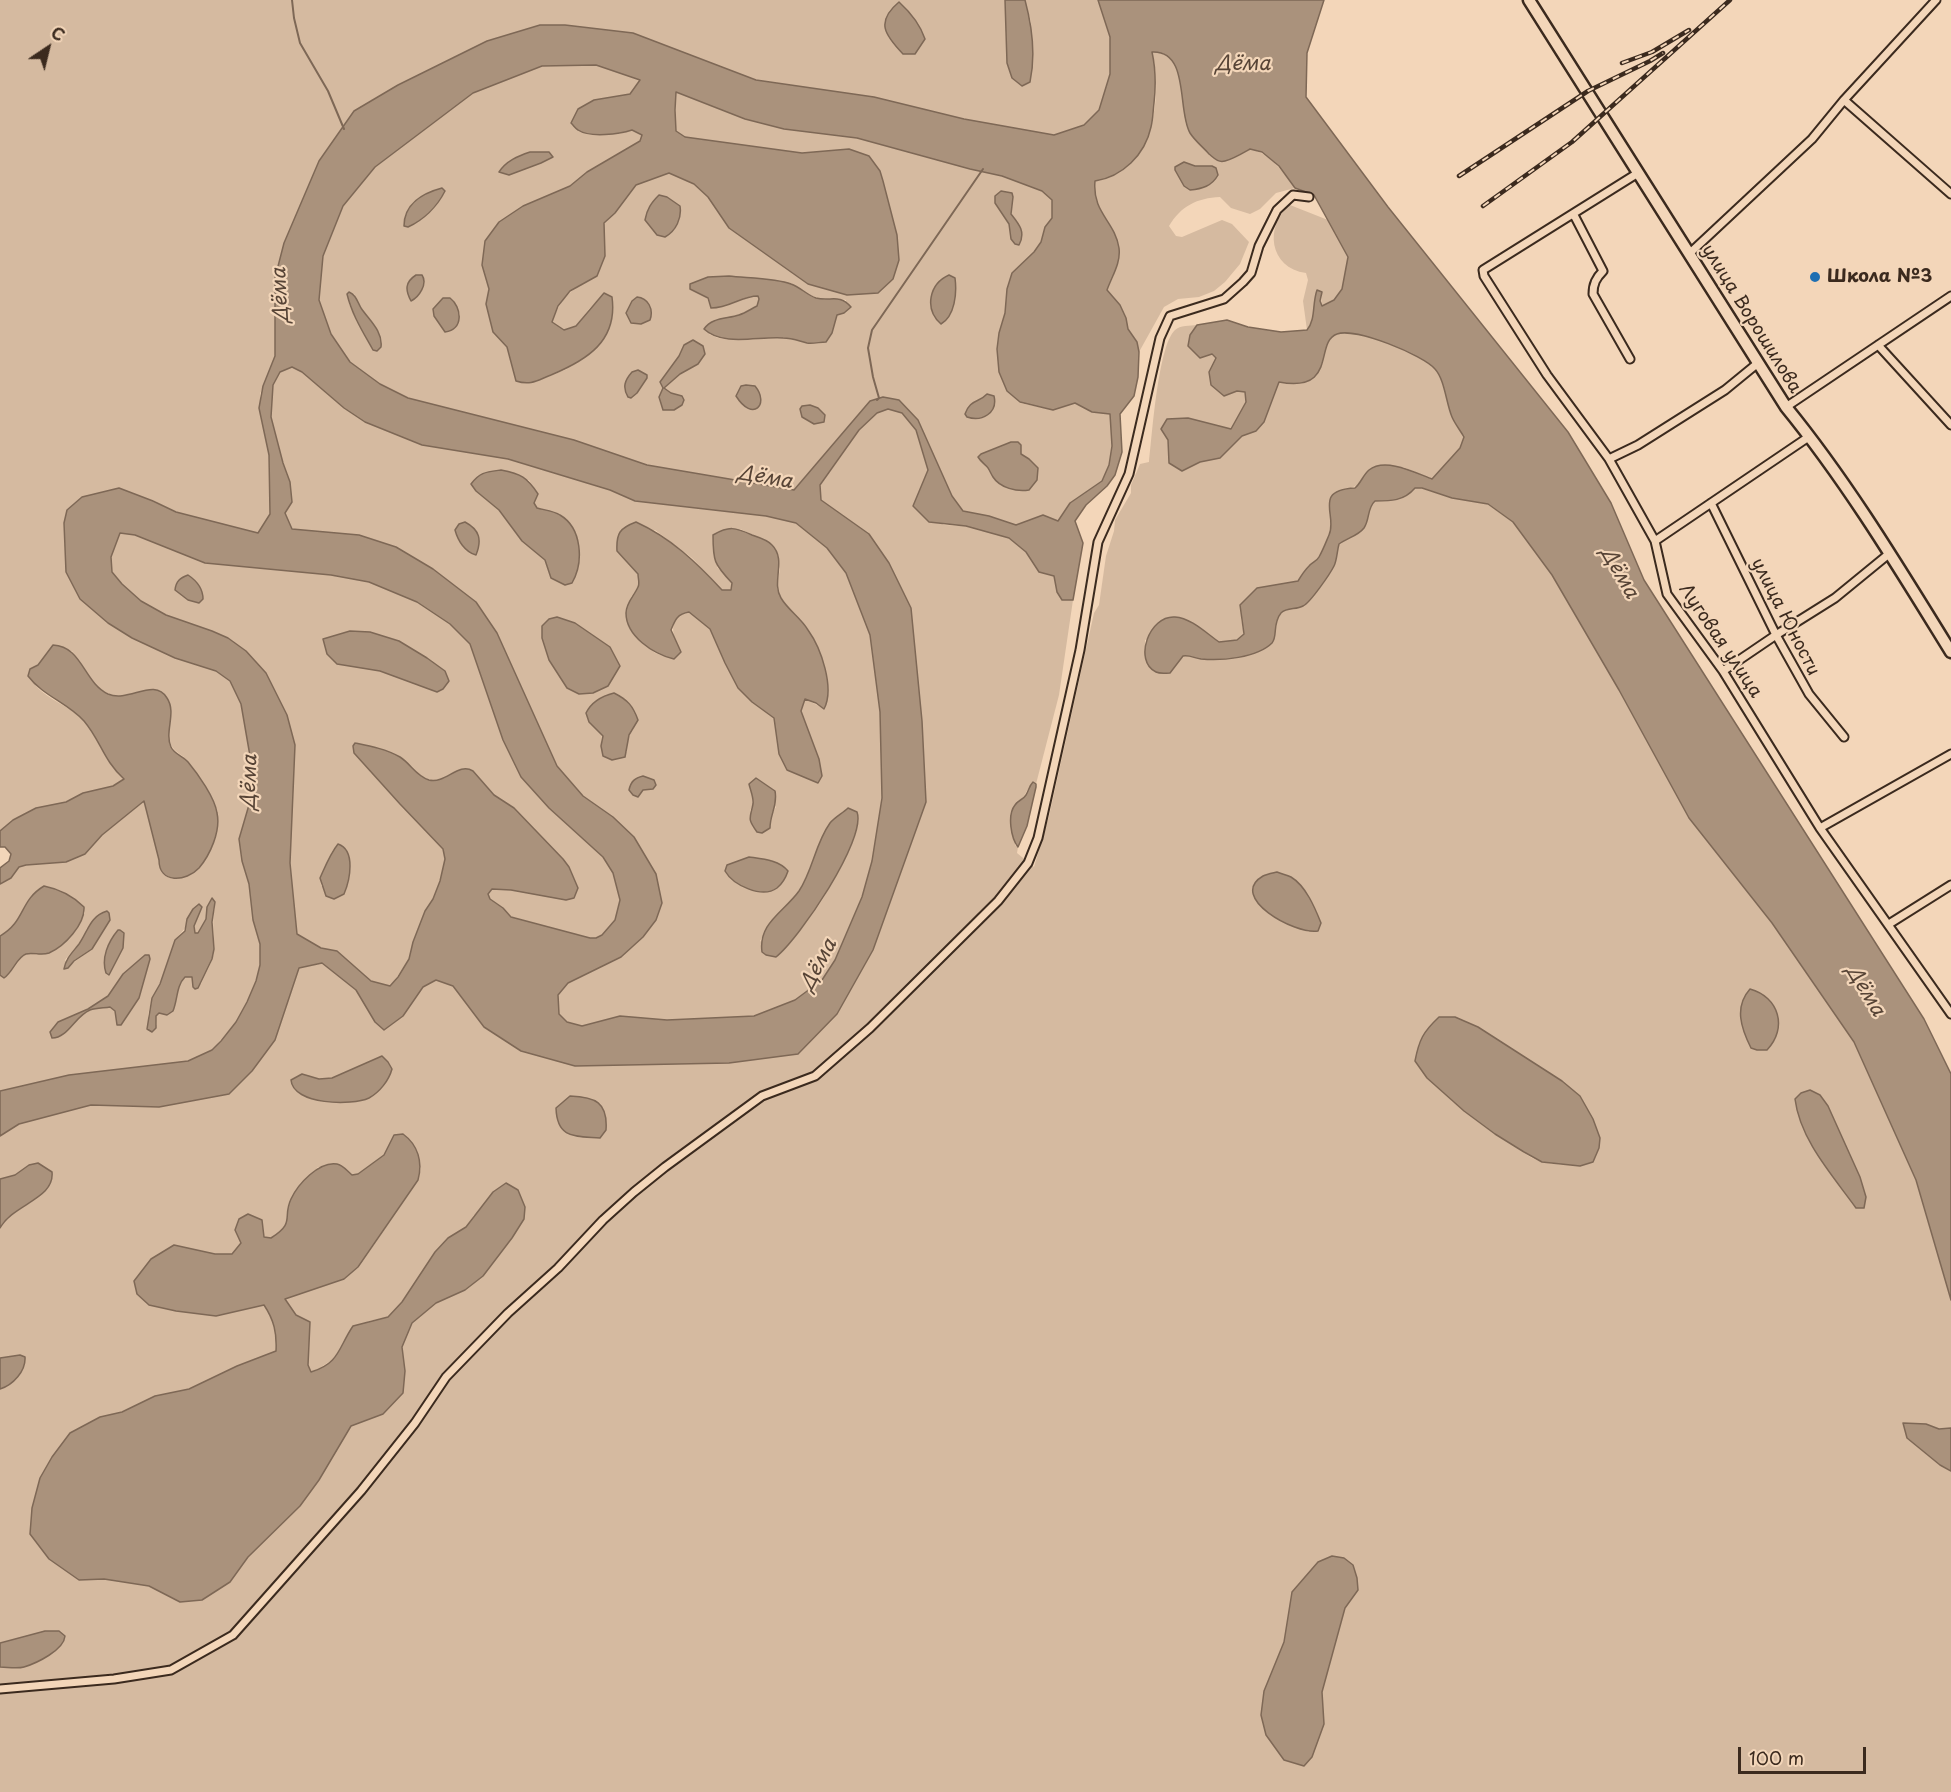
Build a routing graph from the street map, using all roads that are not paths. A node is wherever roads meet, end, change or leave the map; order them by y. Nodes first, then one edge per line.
1 (1529, 0) edge
2 (1936, 0) edge
3 (1844, 100) junction
4 (1638, 173) junction
5 (1951, 193) edge
6 (1309, 197) dead end
7 (1574, 215) junction
8 (1690, 253) junction
9 (1951, 296) edge
10 (1878, 345) junction
11 (1630, 359) dead end
12 (1758, 363) junction
13 (1786, 407) junction
14 (1951, 425) edge
15 (1810, 436) junction
16 (1609, 459) junction
17 (1711, 503) junction
18 (1655, 541) junction
19 (1890, 553) junction
20 (1776, 635) junction
21 (1951, 652) edge
22 (1724, 671) junction
23 (1844, 737) dead end
24 (1951, 754) edge
25 (1820, 828) junction
26 (1951, 885) edge
27 (1889, 924) junction
28 (1951, 1014) edge
29 (0, 1689) edge

1 - 4 street, улица Ворошилова
2 - 3 street
3 - 5 street
3 - 8 street
4 - 7 street
4 - 8 street, улица Ворошилова
6 - 29 street
7 - 11 street
7 - 16 street, Луговая улица
8 - 12 street, улица Ворошилова
9 - 10 street
10 - 13 street
10 - 14 street
12 - 13 street, улица Ворошилова
12 - 16 street
13 - 15 street, улица Ворошилова
15 - 17 street
15 - 19 street, улица Ворошилова
16 - 18 street, Луговая улица
17 - 18 street
17 - 20 street, улица Юности
18 - 22 street, Луговая улица
19 - 20 street
19 - 21 street, улица Ворошилова
20 - 22 street
20 - 23 street, улица Юности
22 - 25 street, Луговая улица
24 - 25 street
25 - 27 street, Луговая улица
26 - 27 street
27 - 28 street, Луговая улица

